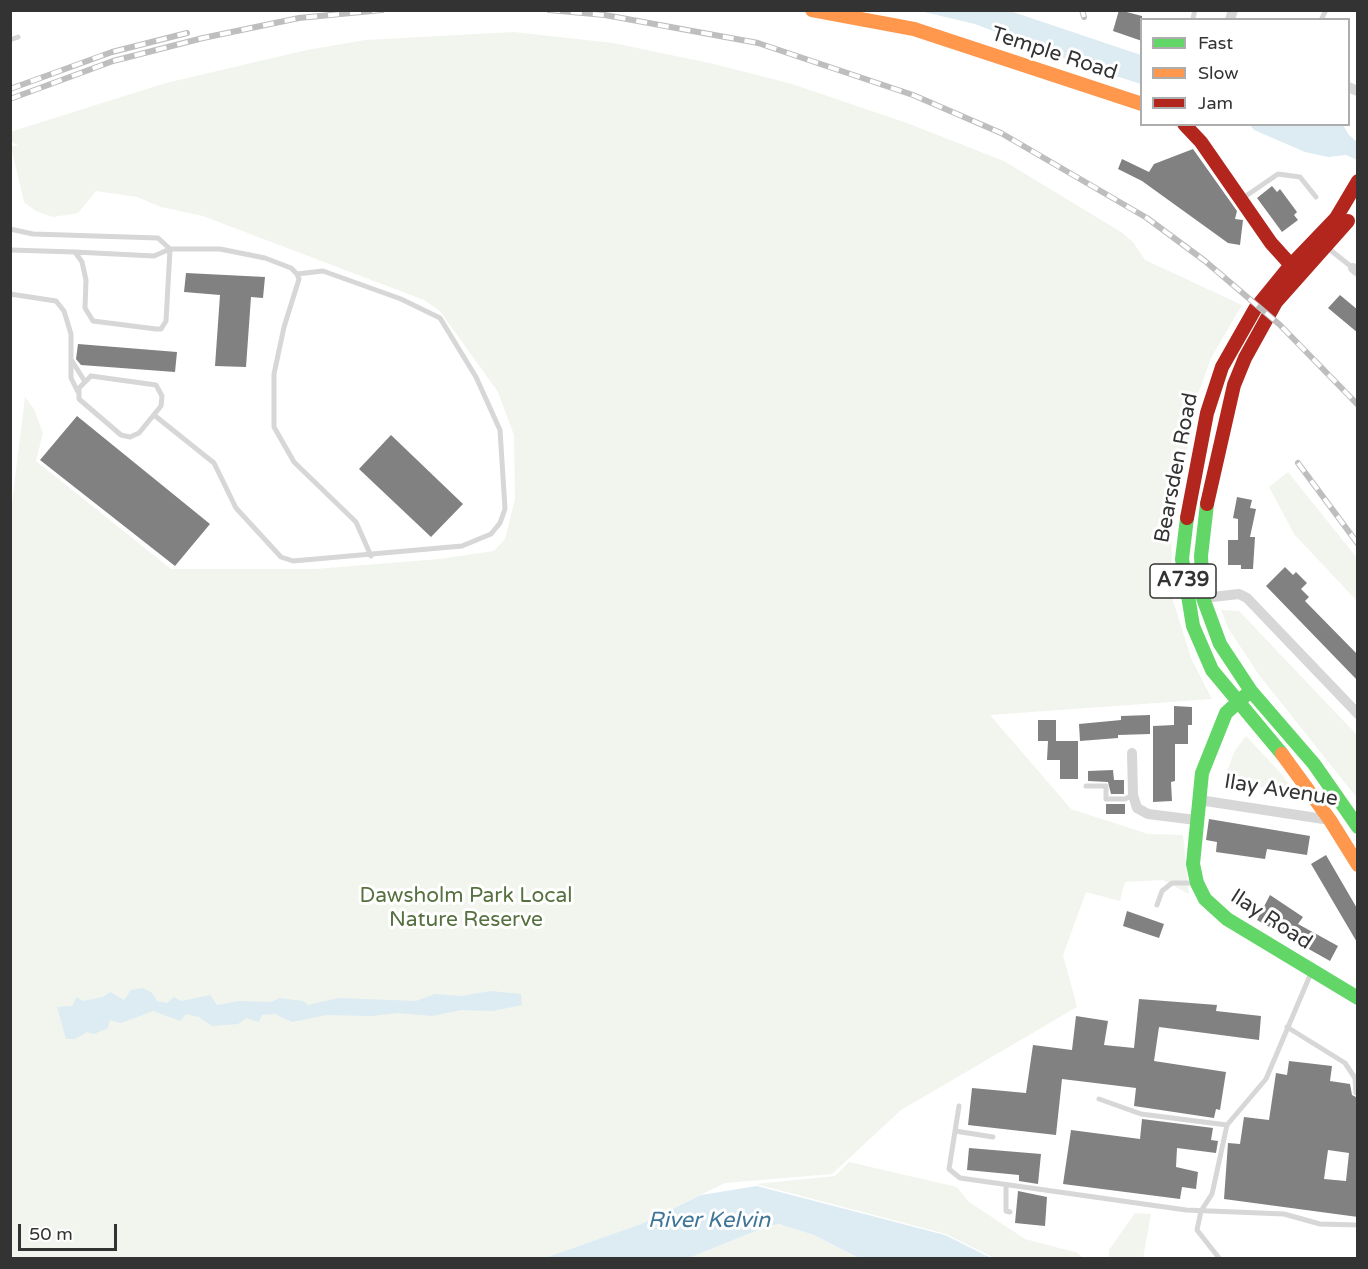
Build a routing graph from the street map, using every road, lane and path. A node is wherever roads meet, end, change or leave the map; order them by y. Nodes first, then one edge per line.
1 (812, 10) edge
2 (1195, 10) edge
3 (1193, 18) edge
4 (18, 38) dead end
5 (10, 40) edge
6 (1140, 103) edge
7 (1186, 126) edge
8 (1358, 181) edge
9 (1317, 197) dead end
10 (1241, 200) junction
11 (1358, 207) edge
12 (10, 229) edge
13 (1326, 247) junction
14 (170, 249) junction
15 (10, 250) edge
16 (75, 252) junction
17 (1294, 270) junction
18 (1355, 270) edge
19 (297, 274) junction
20 (10, 294) edge
21 (71, 357) junction
22 (84, 380) junction
23 (78, 392) junction
24 (1207, 413) junction
25 (154, 415) junction
26 (1226, 417) junction
27 (371, 556) junction
28 (1203, 598) junction
29 (1251, 691) junction
30 (1238, 702) junction
31 (1358, 714) edge
32 (1132, 753) dead end
33 (1086, 786) dead end
34 (1133, 795) junction
35 (1199, 800) junction
36 (1196, 820) junction
37 (1330, 820) junction
38 (1357, 825) edge
39 (1358, 865) edge
40 (1197, 883) junction
41 (1157, 905) dead end
42 (1312, 972) junction
43 (1358, 998) edge
44 (1287, 1027) junction
45 (1356, 1093) dead end
46 (1099, 1099) dead end
47 (959, 1106) dead end
48 (1227, 1125) junction
49 (955, 1131) junction
50 (993, 1137) dead end
51 (1006, 1186) junction
52 (1201, 1211) junction
53 (1010, 1212) dead end
54 (1358, 1226) edge
55 (1219, 1258) edge

1 - 6 main road, Temple Road
2 - 3 lane
4 - 5 lane
7 - 10 main road
8 - 17 main road, Bearsden Road / A739
9 - 10 lane
10 - 17 main road
11 - 13 main road, Bearsden Road / A739
12 - 14 lane
13 - 17 main road, Bearsden Road / A739
13 - 18 lane
14 - 16 lane
14 - 16 lane
14 - 19 lane
15 - 16 lane
17 - 24 main road, Bearsden Road / A739
17 - 26 main road, Bearsden Road / A739
19 - 27 lane
19 - 27 lane
20 - 21 lane
21 - 22 lane
21 - 23 lane
22 - 23 lane
22 - 25 lane
23 - 25 lane
24 - 26 lane
24 - 30 main road, Bearsden Road / A739
25 - 27 lane
26 - 28 main road, Bearsden Road / A739
28 - 29 main road, Bearsden Road / A739
28 - 31 street
29 - 30 main road, Ilay Road
29 - 38 main road, Bearsden Road / A739
30 - 35 main road, Ilay Road
30 - 37 main road, Bearsden Road / A739
32 - 34 street
33 - 34 lane
34 - 36 street
35 - 36 main road, Ilay Road
35 - 37 street, Ilay Avenue
36 - 40 main road, Ilay Road
37 - 38 main road, Ilay Avenue
37 - 39 main road, Bearsden Road / A739
40 - 41 lane
40 - 42 main road, Ilay Road
42 - 43 main road, Ilay Road
42 - 44 lane
44 - 45 lane
44 - 48 lane
46 - 48 lane
47 - 49 lane
48 - 52 lane
49 - 50 lane
49 - 51 lane
51 - 52 lane
51 - 53 lane
52 - 54 lane
52 - 55 lane

